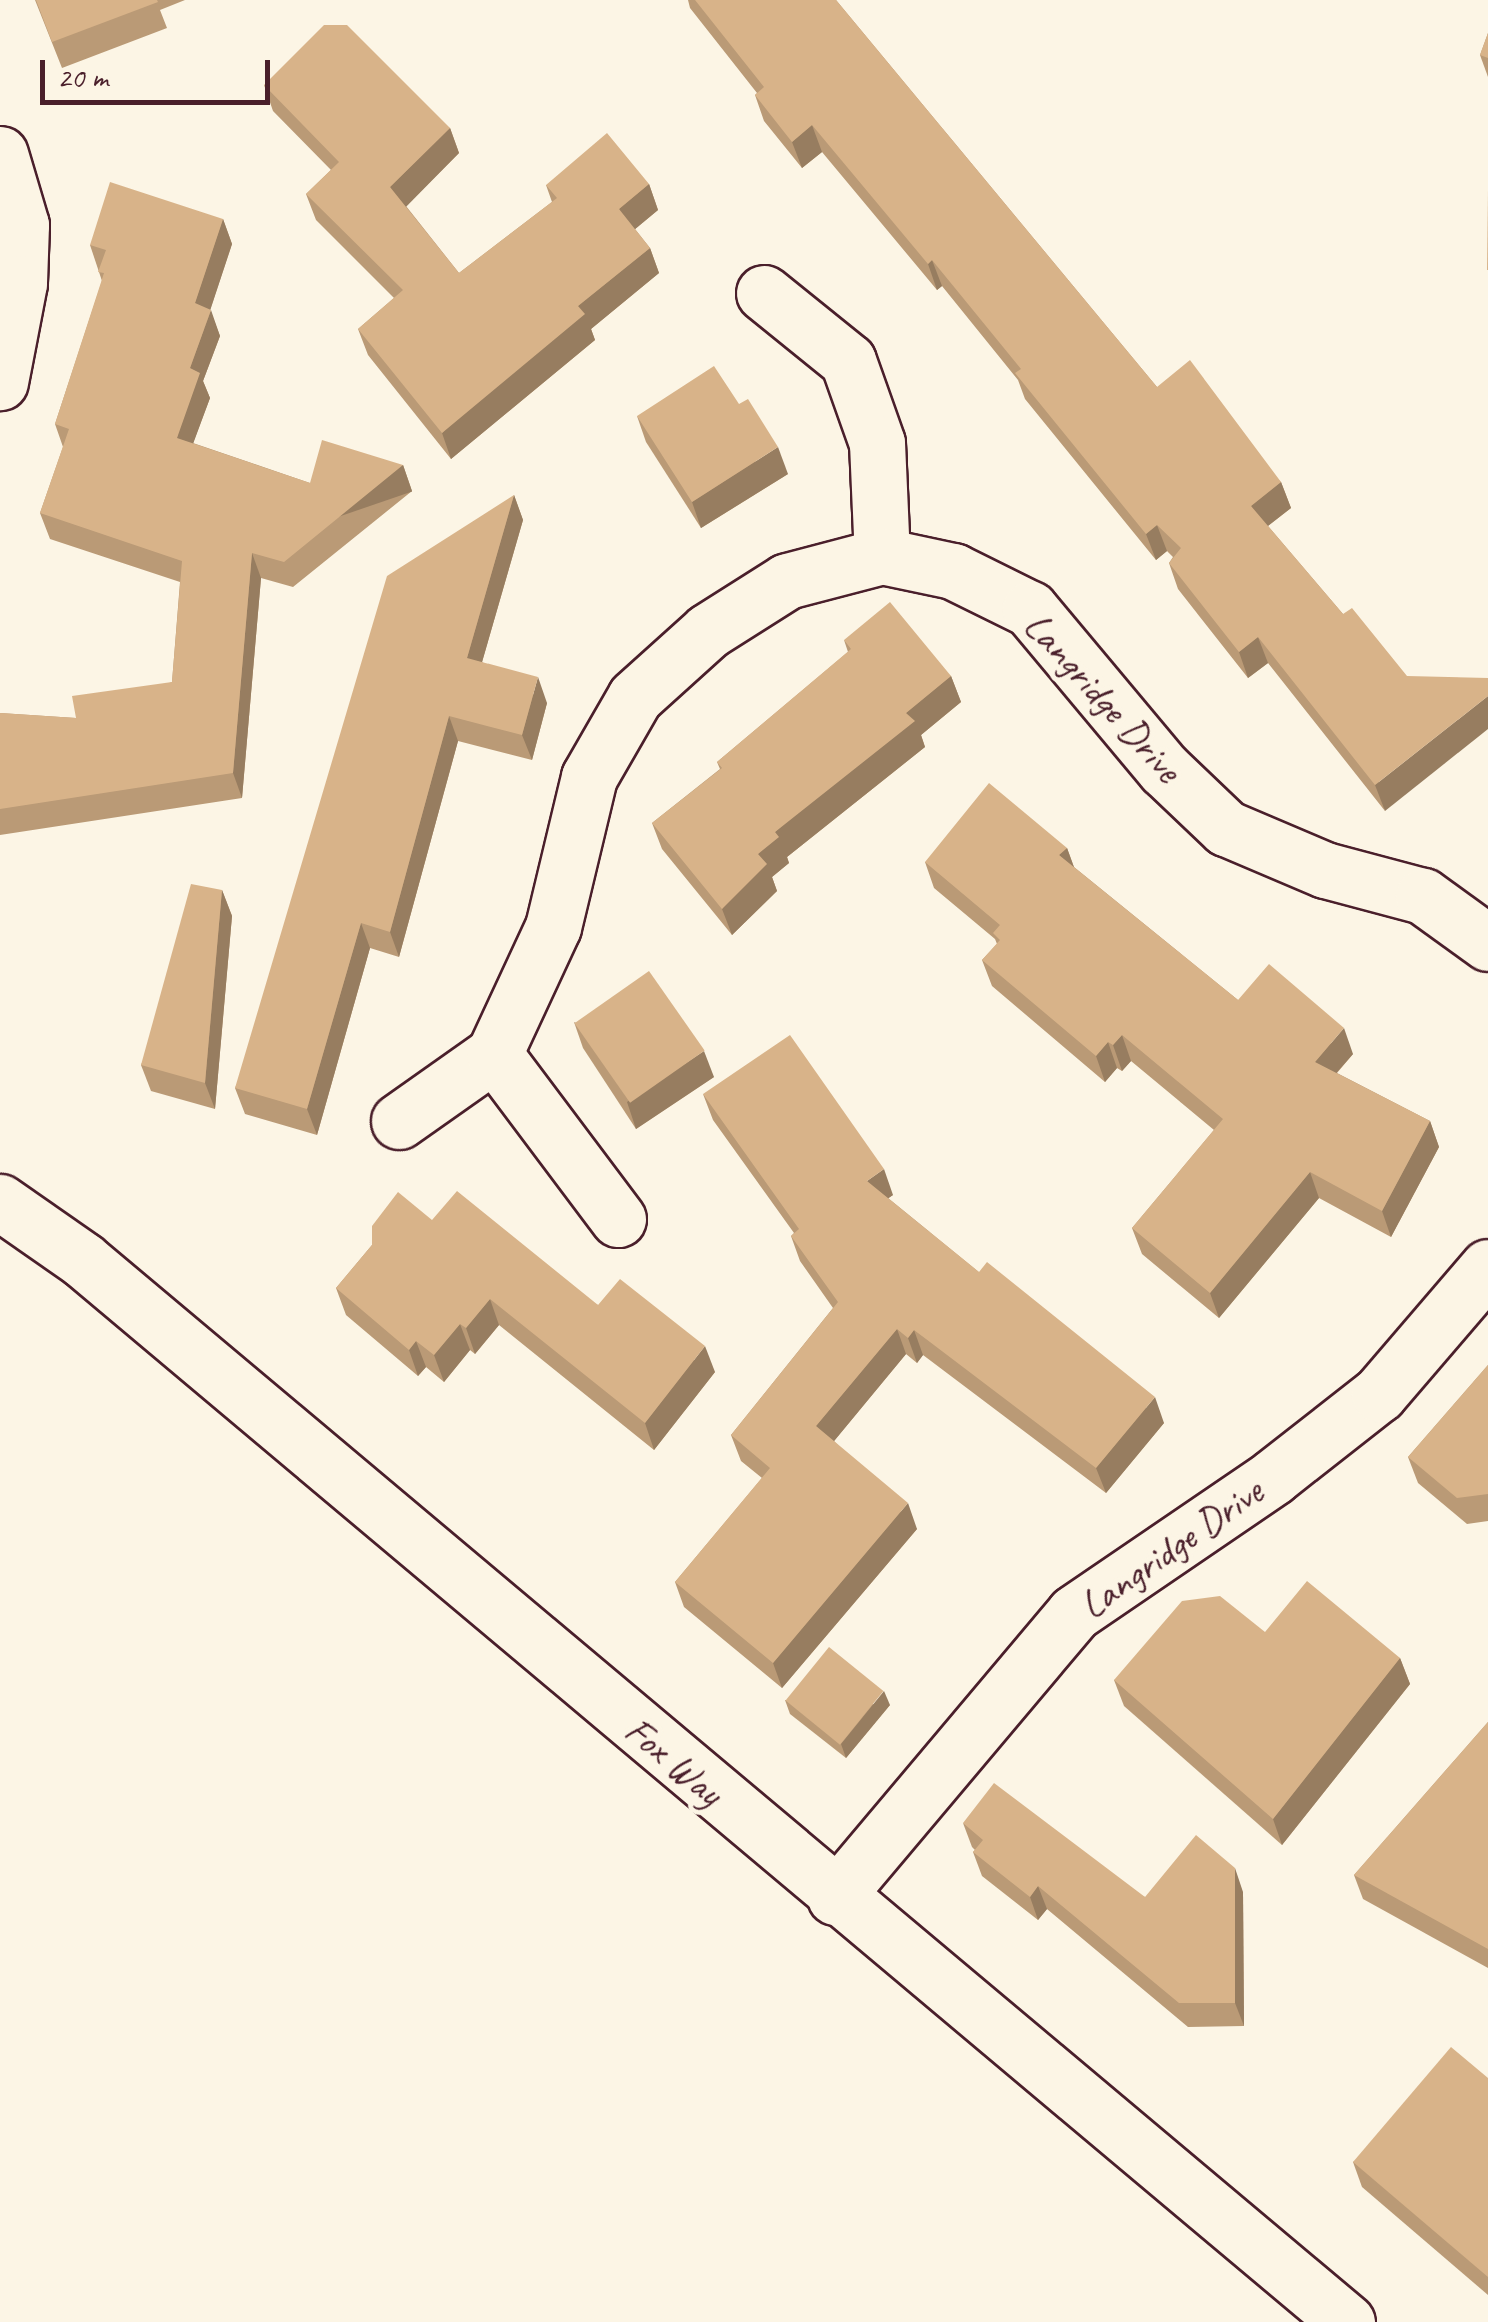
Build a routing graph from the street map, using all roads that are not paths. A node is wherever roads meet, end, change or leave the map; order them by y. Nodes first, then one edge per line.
1 (0, 154) edge
2 (764, 292) dead end
3 (0, 382) edge
4 (882, 556) junction
5 (1488, 944) edge
6 (494, 1054) junction
7 (399, 1120) dead end
8 (0, 1202) edge
9 (618, 1218) dead end
10 (1488, 1267) edge
11 (835, 1897) junction
12 (1347, 2322) edge

1 - 3 street
2 - 4 street
4 - 5 street, Langridge Drive
4 - 6 street, Langridge Drive
6 - 7 street
6 - 9 street
8 - 11 street, Fox Way
10 - 11 street, Langridge Drive
11 - 12 street, Fox Way

